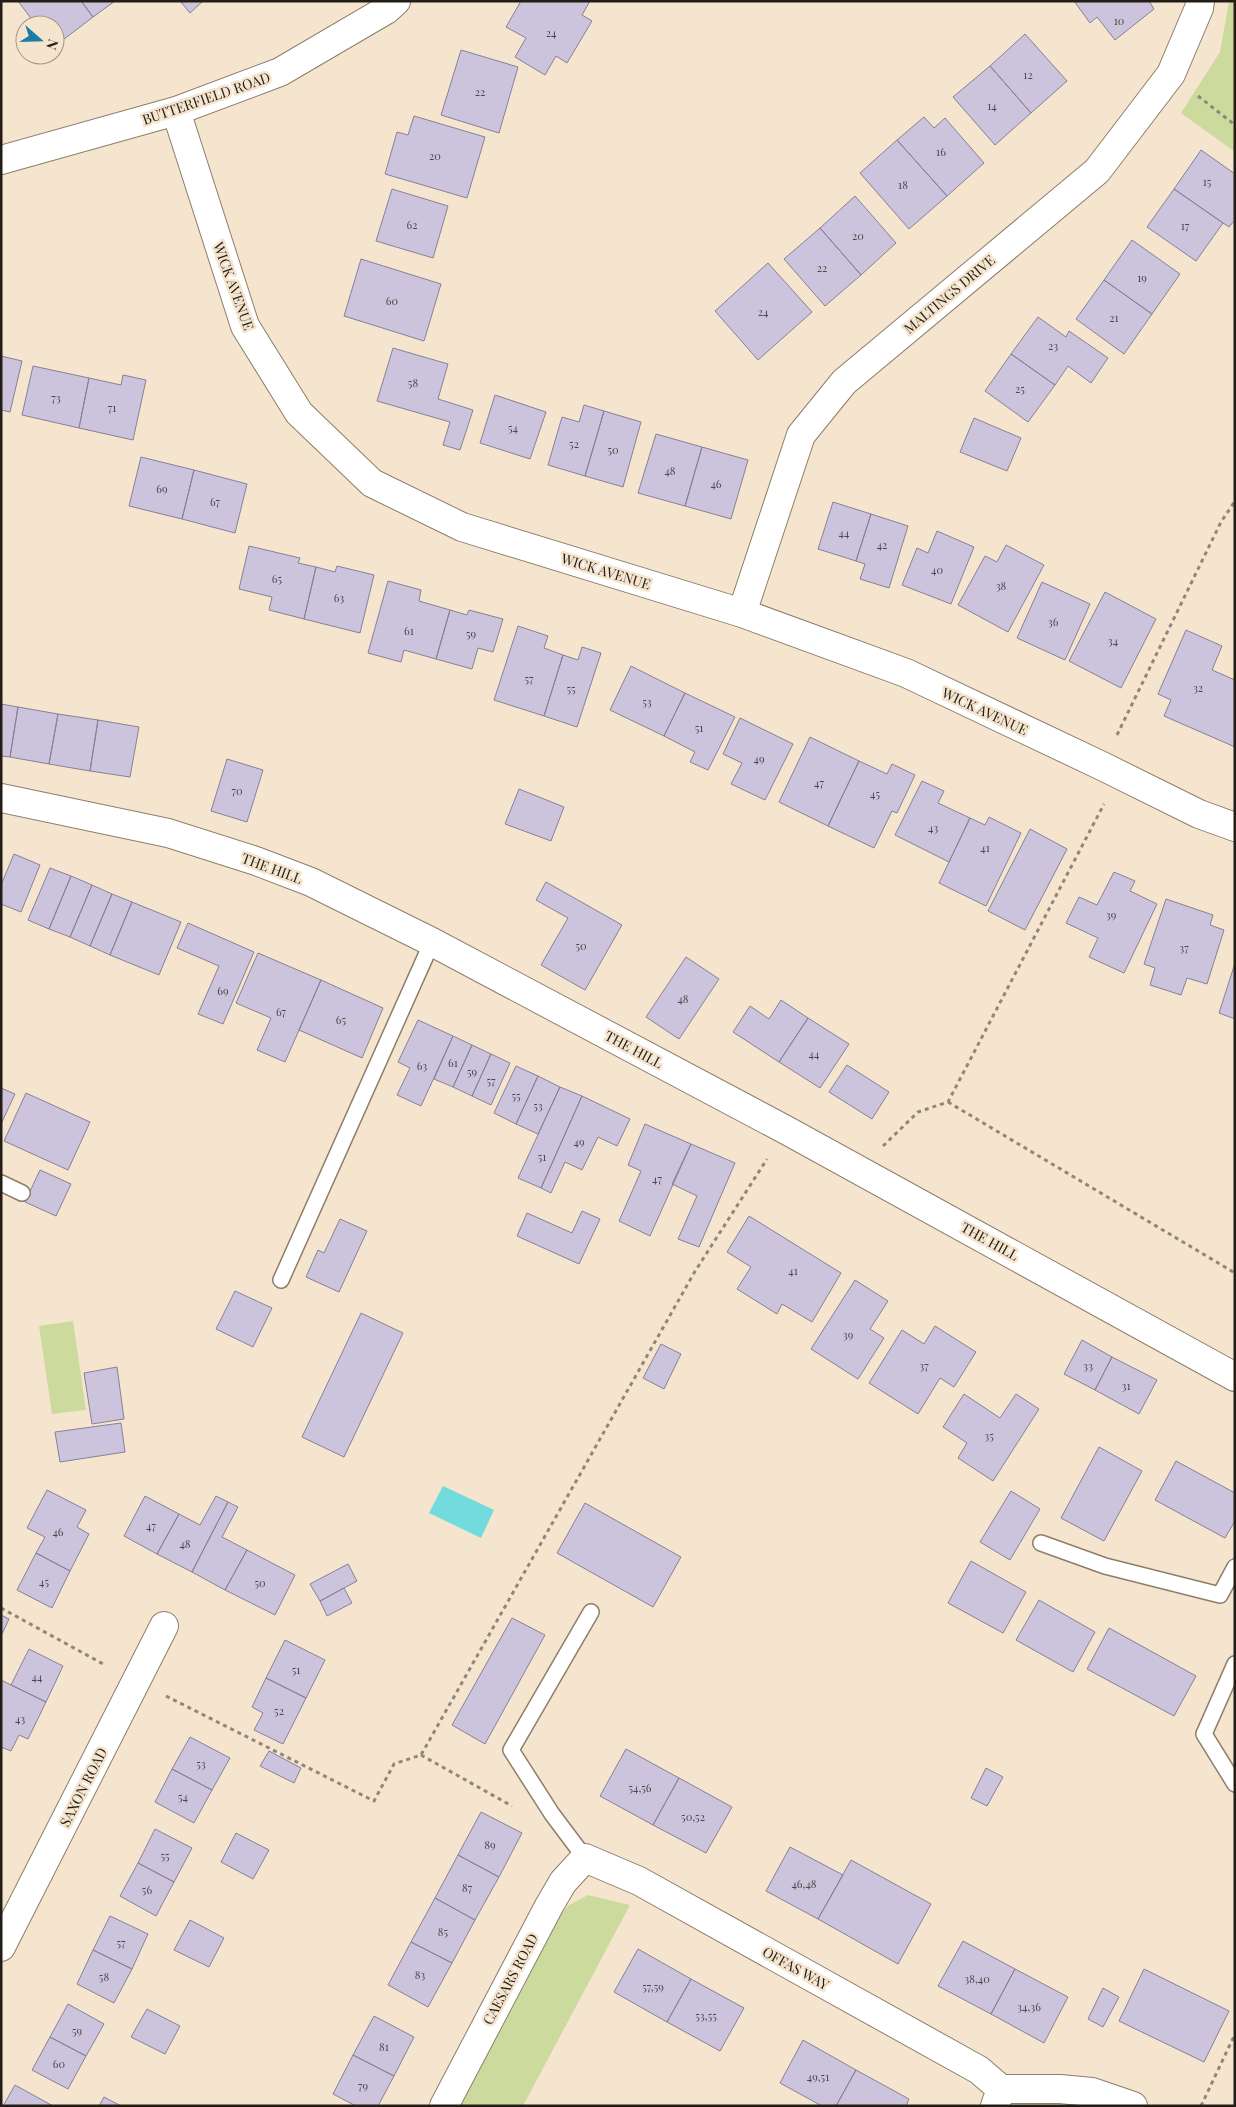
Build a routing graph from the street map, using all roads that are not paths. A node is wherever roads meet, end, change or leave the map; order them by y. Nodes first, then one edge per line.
1 (396, 1) edge
2 (1200, 1) edge
3 (176, 111) junction
4 (1, 160) edge
5 (742, 613) junction
6 (1, 798) edge
7 (1235, 827) edge
8 (432, 942) junction
9 (1, 1183) edge
10 (22, 1193) dead end
11 (281, 1280) dead end
12 (1235, 1377) edge
13 (1040, 1543) dead end
14 (1235, 1566) edge
15 (591, 1612) dead end
16 (164, 1626) dead end
17 (1235, 1664) edge
18 (1235, 1784) edge
19 (586, 1858) junction
20 (1, 1947) edge
21 (998, 2098) edge
22 (444, 2106) edge
23 (1133, 2106) edge

1 - 3 street, BUTTERFIELD ROAD
2 - 5 street, MALTINGS DRIVE
3 - 4 street, BUTTERFIELD ROAD
3 - 5 street, WICK AVENUE
5 - 7 street, WICK AVENUE
6 - 8 street, THE HILL
8 - 11 lane
8 - 12 street, THE HILL
9 - 10 lane
13 - 14 lane
15 - 19 lane
16 - 20 street, SAXON ROAD
17 - 18 lane
19 - 21 street, OFFAS WAY
19 - 22 street, CAESARS ROAD
21 - 23 street, OFFAS WAY

